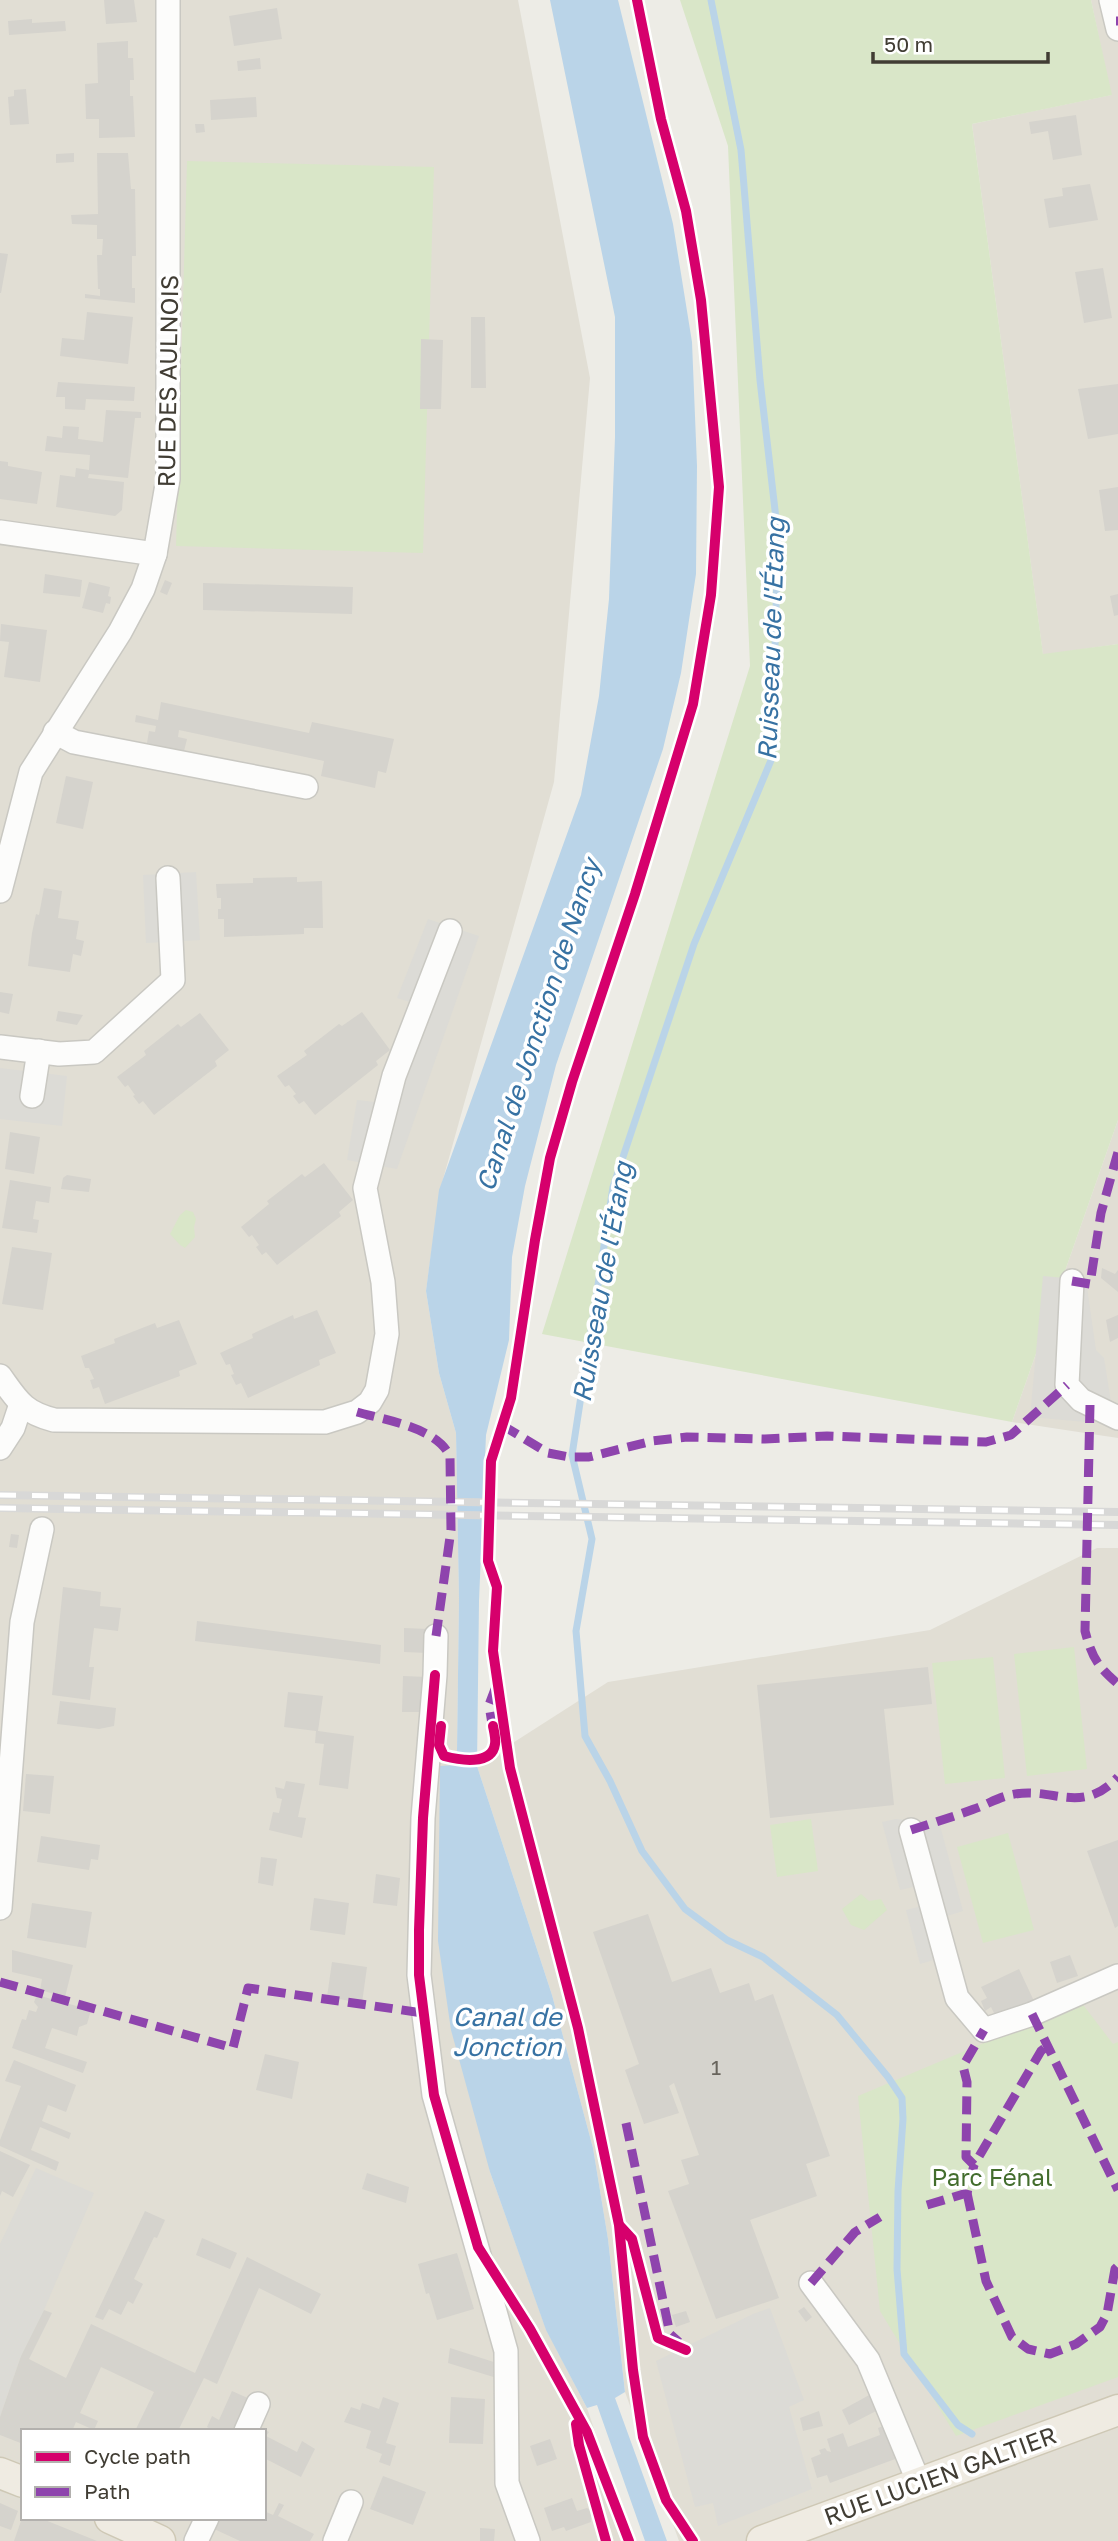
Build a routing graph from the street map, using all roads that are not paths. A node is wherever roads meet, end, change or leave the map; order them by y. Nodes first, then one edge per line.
1 (1111, 0) edge
2 (172, 1) edge
3 (1118, 29) edge
4 (0, 532) edge
5 (155, 554) junction
6 (55, 732) junction
7 (306, 787) dead end
8 (168, 878) dead end
9 (0, 891) edge
10 (450, 931) dead end
11 (0, 1047) edge
12 (39, 1051) junction
13 (32, 1096) dead end
14 (1072, 1281) dead end
15 (8, 1395) edge
16 (1118, 1418) edge
17 (0, 1448) edge
18 (42, 1529) dead end
19 (436, 1636) dead end
20 (911, 1830) dead end
21 (1, 1876) edge
22 (0, 1908) edge
23 (1118, 1976) edge
24 (811, 2283) dead end
25 (258, 2404) dead end
26 (1118, 2410) edge
27 (247, 2429) edge
28 (0, 2473) edge
29 (21, 2481) edge
30 (919, 2483) junction
31 (351, 2502) dead end
32 (114, 2520) edge
33 (206, 2520) edge
34 (160, 2541) edge
35 (197, 2541) edge
36 (335, 2541) edge
37 (528, 2541) edge
38 (762, 2541) edge

1 - 3 street
2 - 5 street, RUE DES AULNOIS
4 - 5 street
5 - 6 street, RUE DES AULNOIS
6 - 7 street
6 - 9 street, RUE DES AULNOIS
8 - 12 street
10 - 15 street
11 - 12 street
12 - 13 street
14 - 16 street
15 - 17 street
18 - 21 street
19 - 37 street
20 - 23 street
21 - 22 street
24 - 30 street
25 - 27 street
26 - 30 main road, RUE LUCIEN GALTIER
28 - 29 main road
30 - 38 main road, RUE LUCIEN GALTIER
31 - 36 street
32 - 34 main road
33 - 35 street

